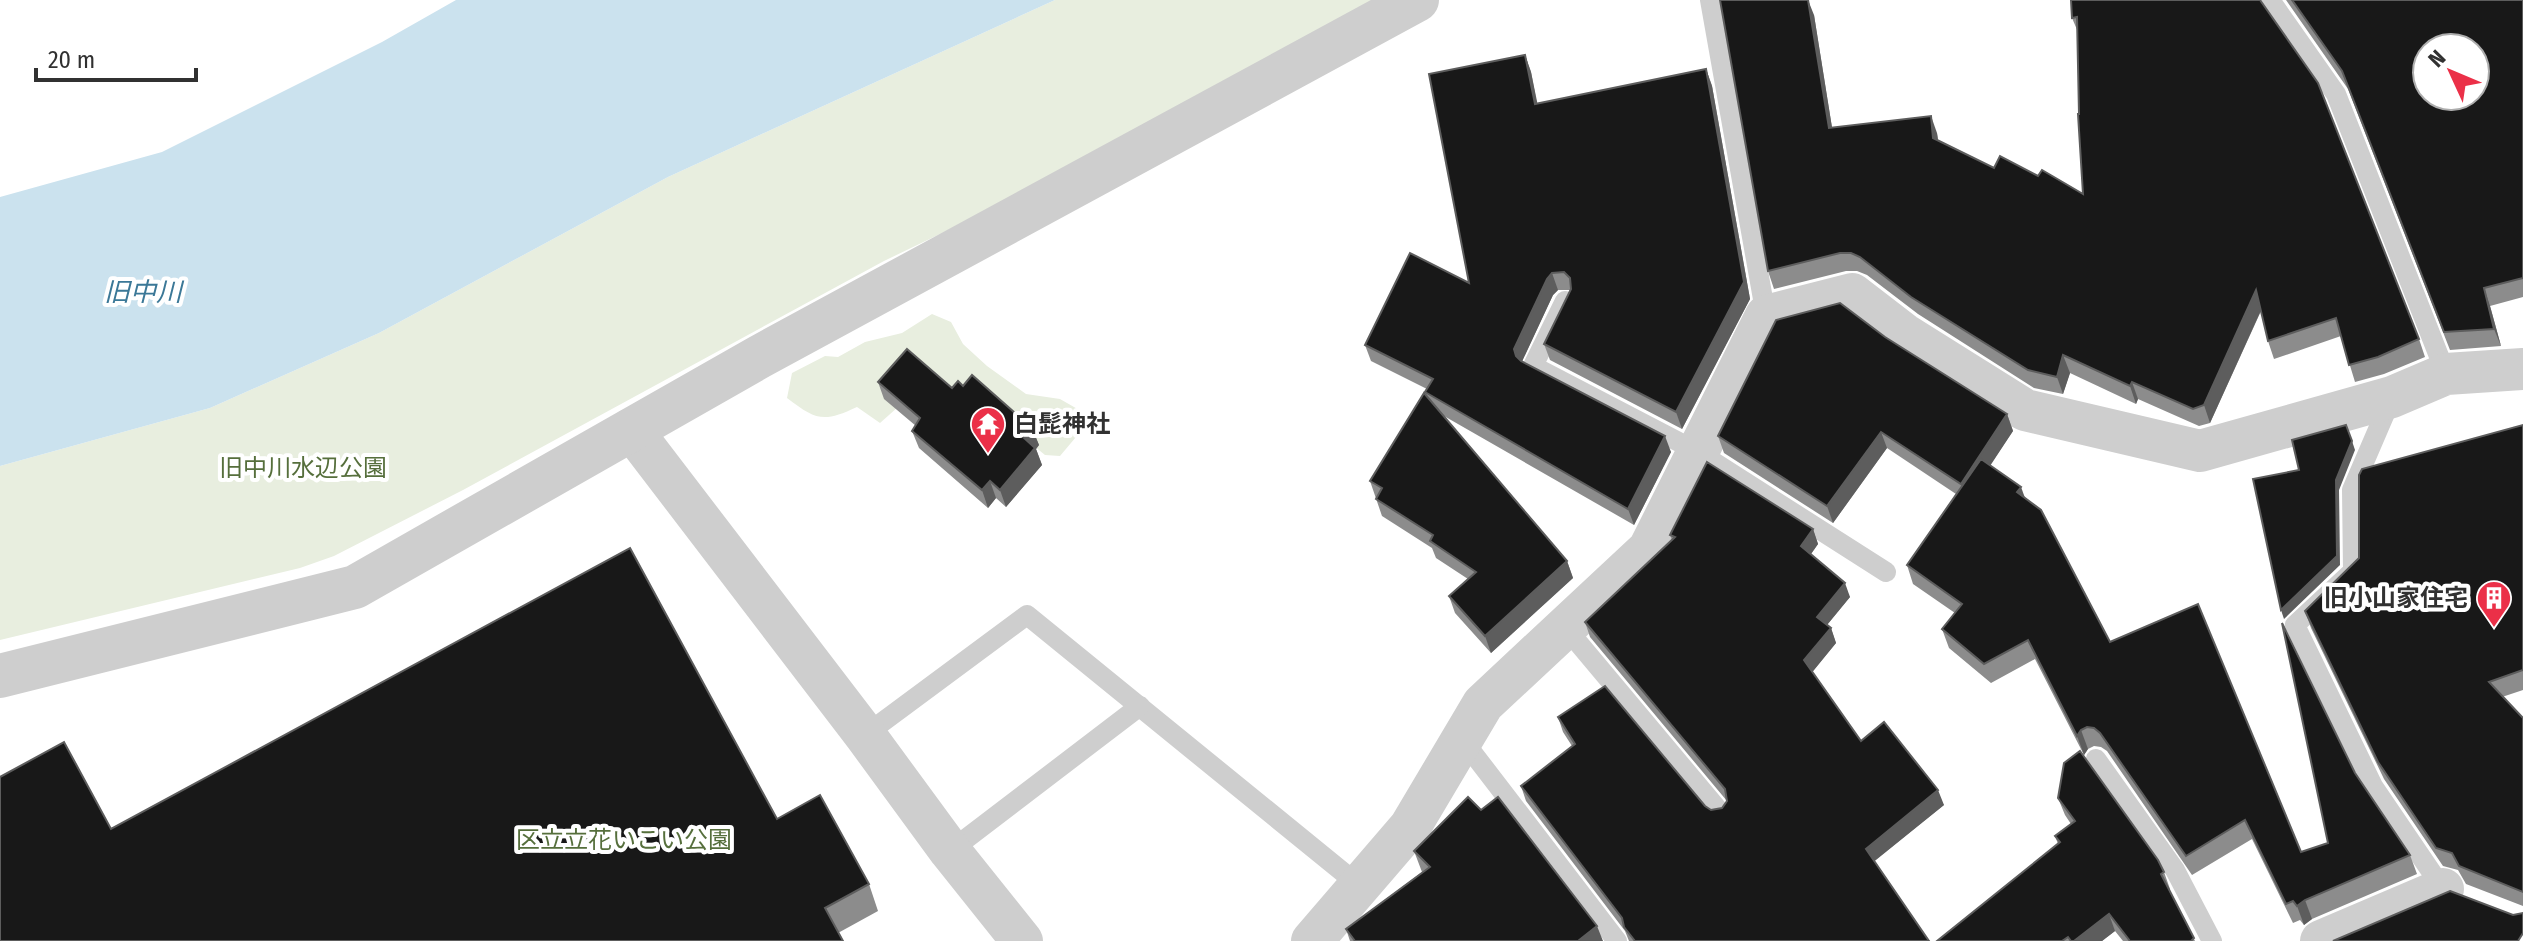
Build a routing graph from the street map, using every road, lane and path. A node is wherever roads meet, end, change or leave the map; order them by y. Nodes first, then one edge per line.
1 (1417, 0) edge
2 (1710, 0) edge
3 (2270, 0) edge
4 (1565, 301) edge
5 (1766, 316) junction
6 (2523, 369) edge
7 (2446, 374) junction
8 (2392, 397) junction
9 (631, 429) junction
10 (1698, 452) junction
11 (1886, 572) dead end
12 (1565, 627) junction
13 (0, 676) edge
14 (1140, 706) junction
15 (865, 735) junction
16 (1462, 739) junction
17 (2096, 759) edge
18 (1720, 812) edge
19 (950, 851) junction
20 (1360, 886) junction
21 (2456, 894) joint
22 (1022, 941) edge
23 (1312, 941) edge
24 (1617, 941) edge
25 (2212, 941) edge
26 (2321, 941) edge

1 - 9 street
2 - 5 lane
3 - 7 lane
4 - 10 lane
5 - 8 street
5 - 10 street
6 - 7 street
7 - 8 street
8 - 21 lane
9 - 13 street
9 - 15 street
10 - 11 lane
10 - 12 street
12 - 16 street
12 - 18 lane
14 - 15 lane
14 - 19 lane
14 - 20 lane
15 - 19 street
16 - 20 street
16 - 24 lane
17 - 25 lane
19 - 22 street
20 - 23 street
21 - 26 street

